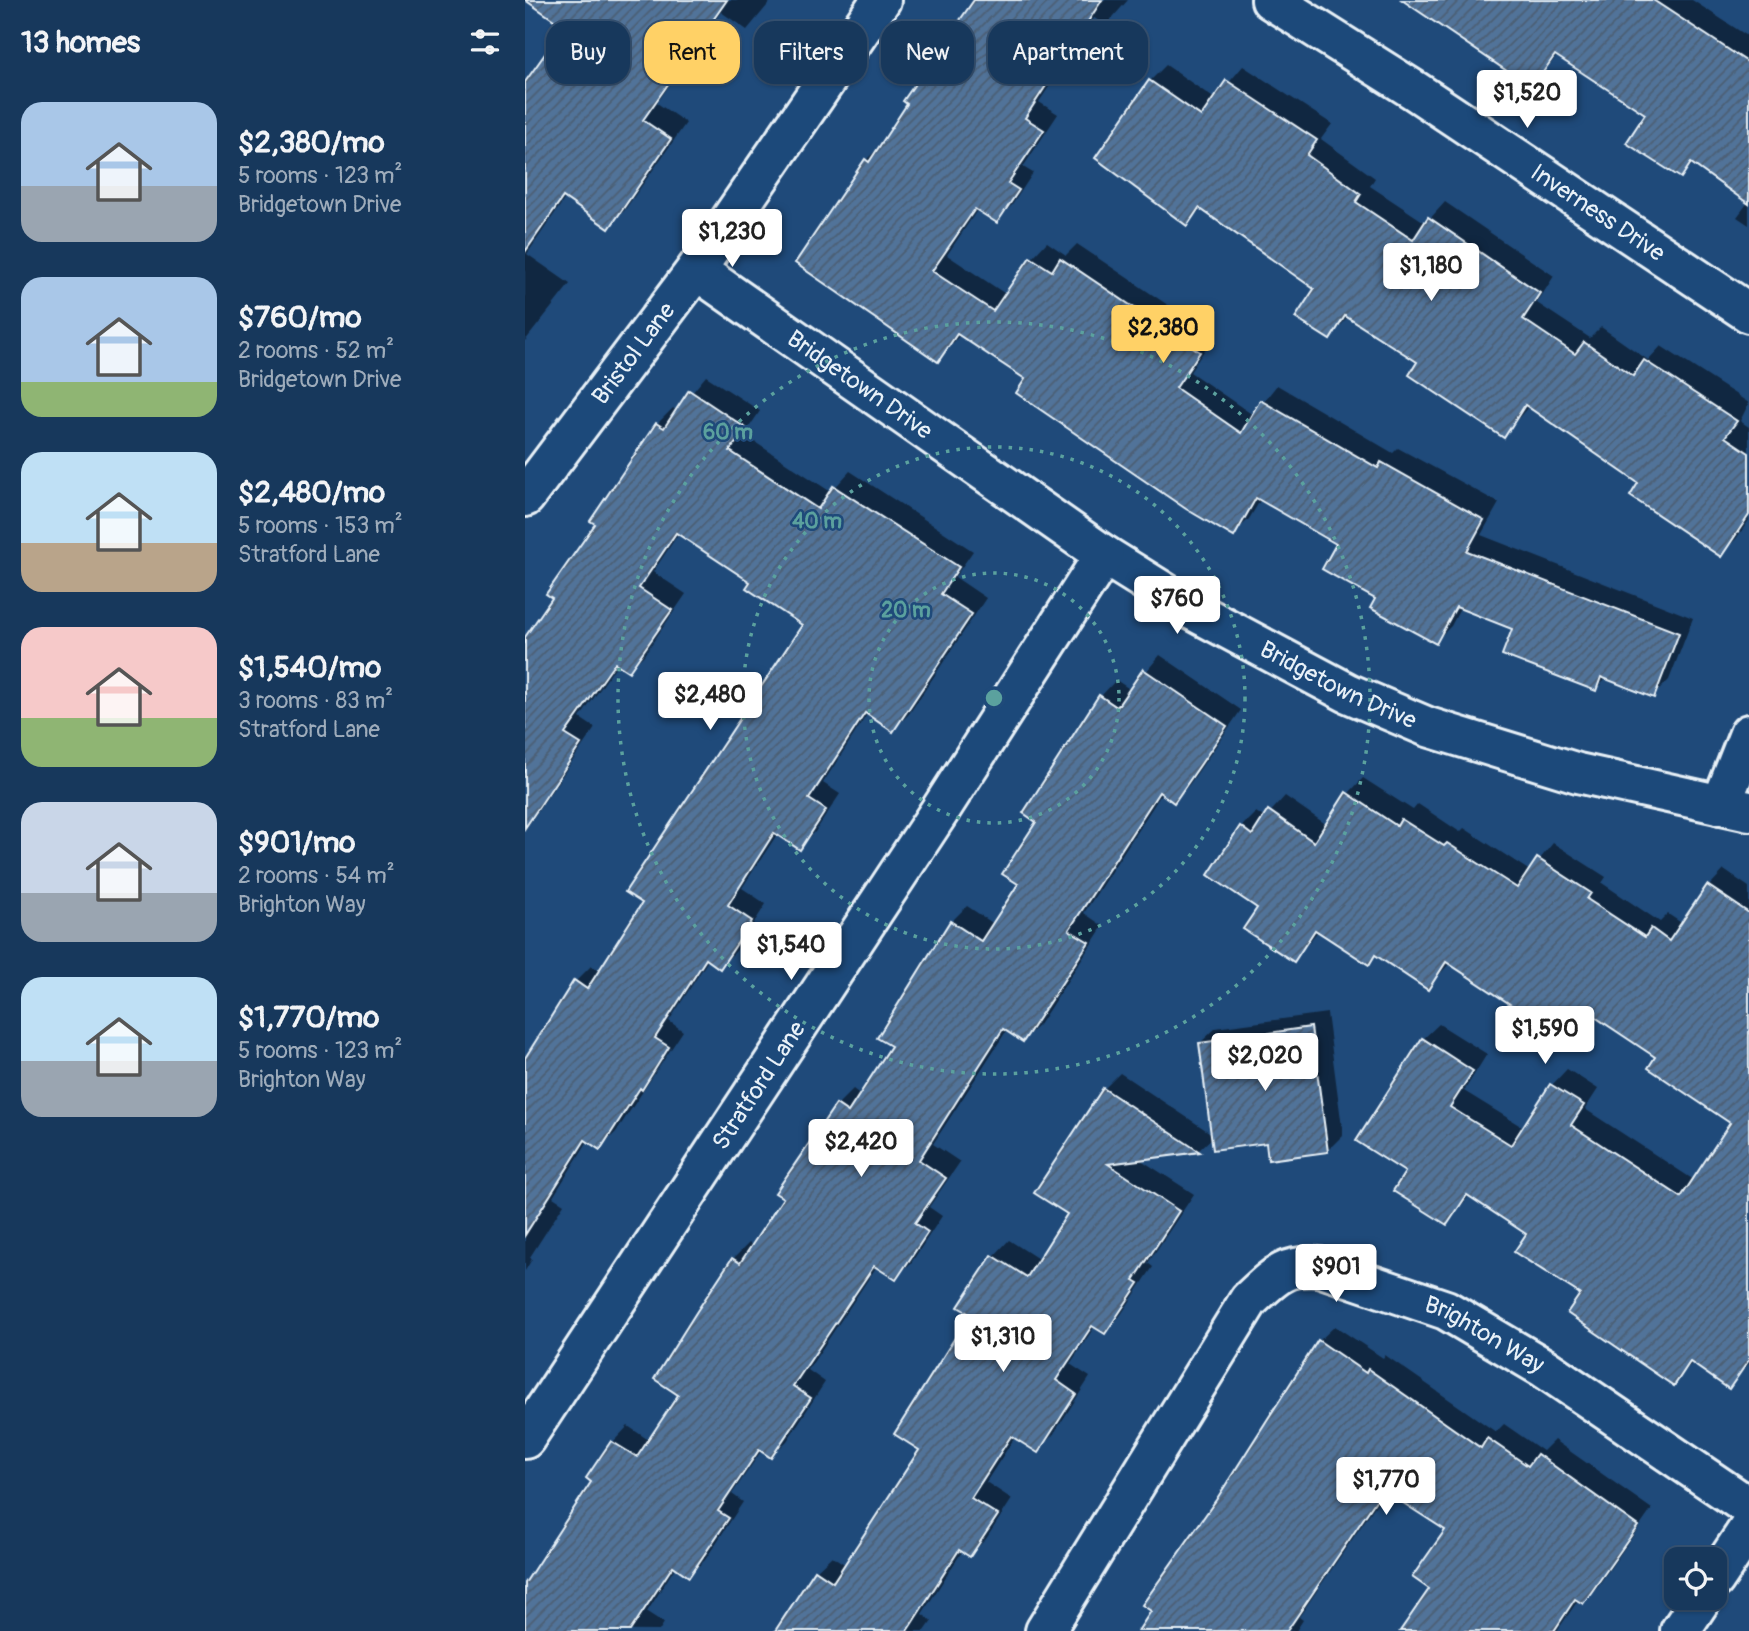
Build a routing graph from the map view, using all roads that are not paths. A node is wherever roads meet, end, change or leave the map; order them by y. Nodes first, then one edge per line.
1 (881, 0) edge
2 (1271, 0) edge
3 (696, 270) junction
4 (1749, 313) edge
5 (525, 496) edge
6 (1104, 555) junction
7 (1749, 734) edge
8 (1735, 808) edge
9 (525, 1439) edge
10 (1749, 1507) edge
11 (1749, 1528) edge
12 (1727, 1561) edge
13 (1694, 1610) edge
14 (1045, 1631) edge
15 (1680, 1631) edge

1 - 3 street, Bristol Lane
2 - 4 street, Inverness Drive
3 - 5 street, Bristol Lane
3 - 6 street, Bridgetown Drive
6 - 8 street, Bridgetown Drive
6 - 9 street, Stratford Lane
7 - 8 street
10 - 14 street, Brighton Way
11 - 12 street
13 - 15 street

